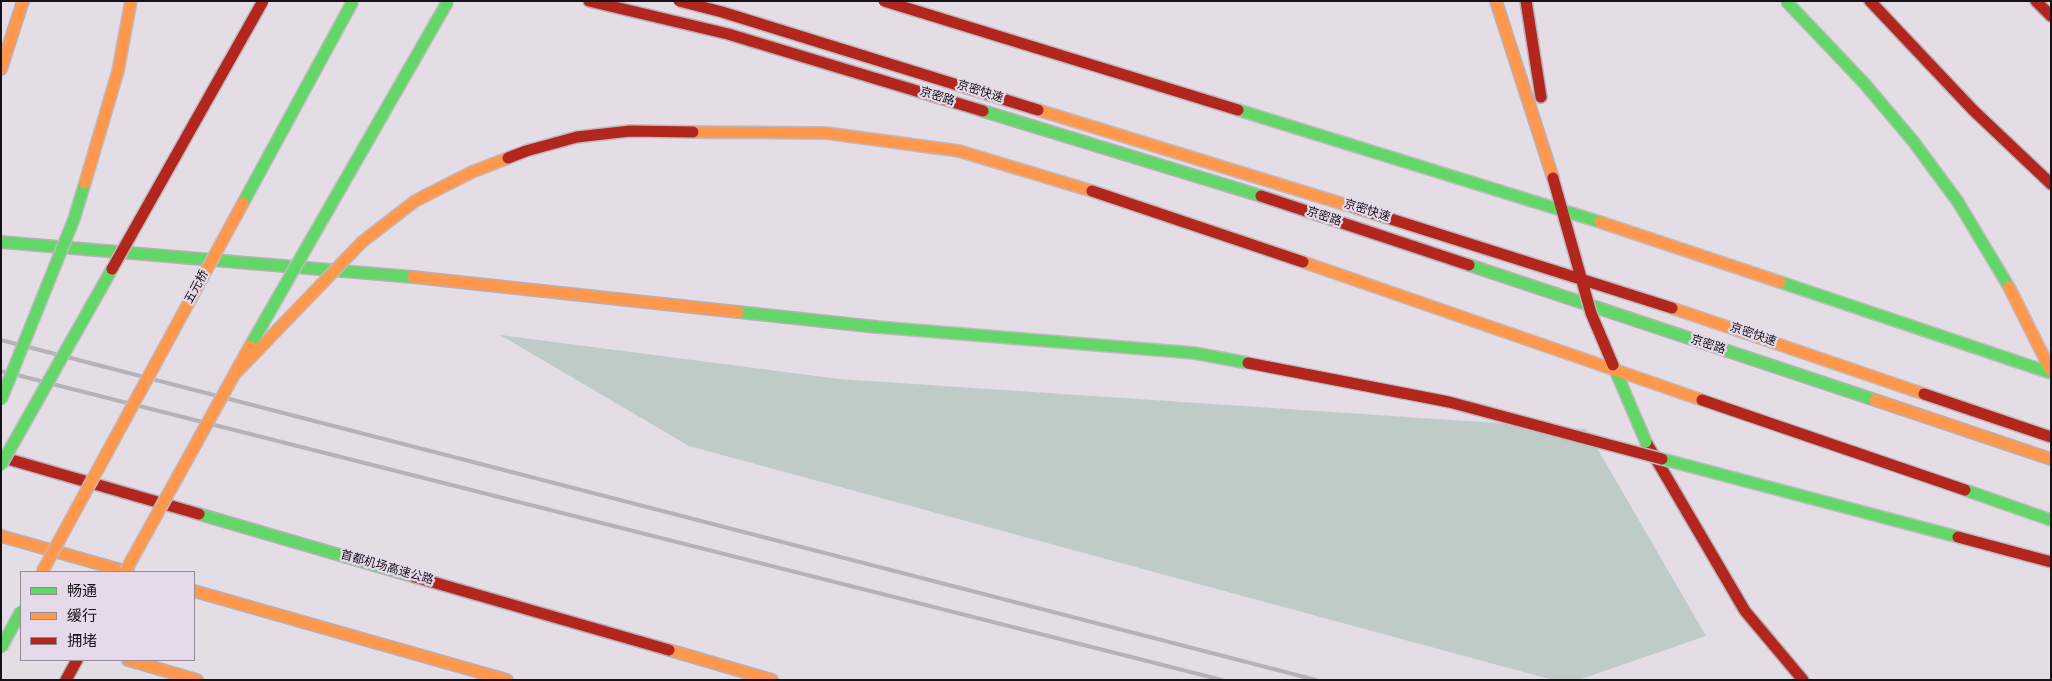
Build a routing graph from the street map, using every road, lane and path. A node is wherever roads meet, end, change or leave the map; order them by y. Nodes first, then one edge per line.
1 (23, 1) edge
2 (130, 1) edge
3 (262, 1) edge
4 (353, 1) edge
5 (448, 1) edge
6 (589, 1) edge
7 (678, 1) edge
8 (884, 1) edge
9 (890, 1) edge
10 (1496, 1) edge
11 (1526, 1) edge
12 (1786, 1) edge
13 (1870, 1) edge
14 (1882, 1) edge
15 (2036, 1) edge
16 (2051, 16) edge
17 (1, 69) edge
18 (1940, 75) junction
19 (1553, 178) junction
20 (2051, 184) edge
21 (1, 242) edge
22 (2051, 364) edge
23 (2051, 372) edge
24 (233, 376) junction
25 (1, 400) edge
26 (2051, 437) edge
27 (1, 457) edge
28 (2051, 459) edge
29 (1, 465) edge
30 (2051, 520) edge
31 (1, 536) edge
32 (2051, 562) edge
33 (43, 571) edge
34 (123, 571) edge
35 (127, 571) edge
36 (195, 591) edge
37 (20, 613) edge
38 (1, 623) edge
39 (20, 628) edge
40 (1, 648) edge
41 (76, 661) edge
42 (131, 661) edge
43 (66, 680) edge
44 (197, 680) edge
45 (507, 680) edge
46 (772, 680) edge
47 (1803, 680) edge

1 - 17 main road
2 - 25 main road, bridge
3 - 29 main road, bridge
4 - 33 main road, 五元桥, bridge
5 - 24 main road, bridge
6 - 28 main road, 京密路
7 - 26 main road, 京密快速, bridge
8 - 23 main road, bridge
9 - 22 main road
10 - 19 main road
11 - 19 main road
12 - 23 main road, bridge
13 - 18 main road
14 - 18 main road
15 - 16 main road
18 - 20 main road
19 - 47 main road, bridge
21 - 32 main road, bridge
24 - 30 main road, bridge
24 - 35 main road, bridge
27 - 46 main road, 首都机场高速公路
31 - 34 main road
36 - 45 main road
37 - 40 main road, bridge
38 - 39 main road
41 - 43 main road
42 - 44 main road

